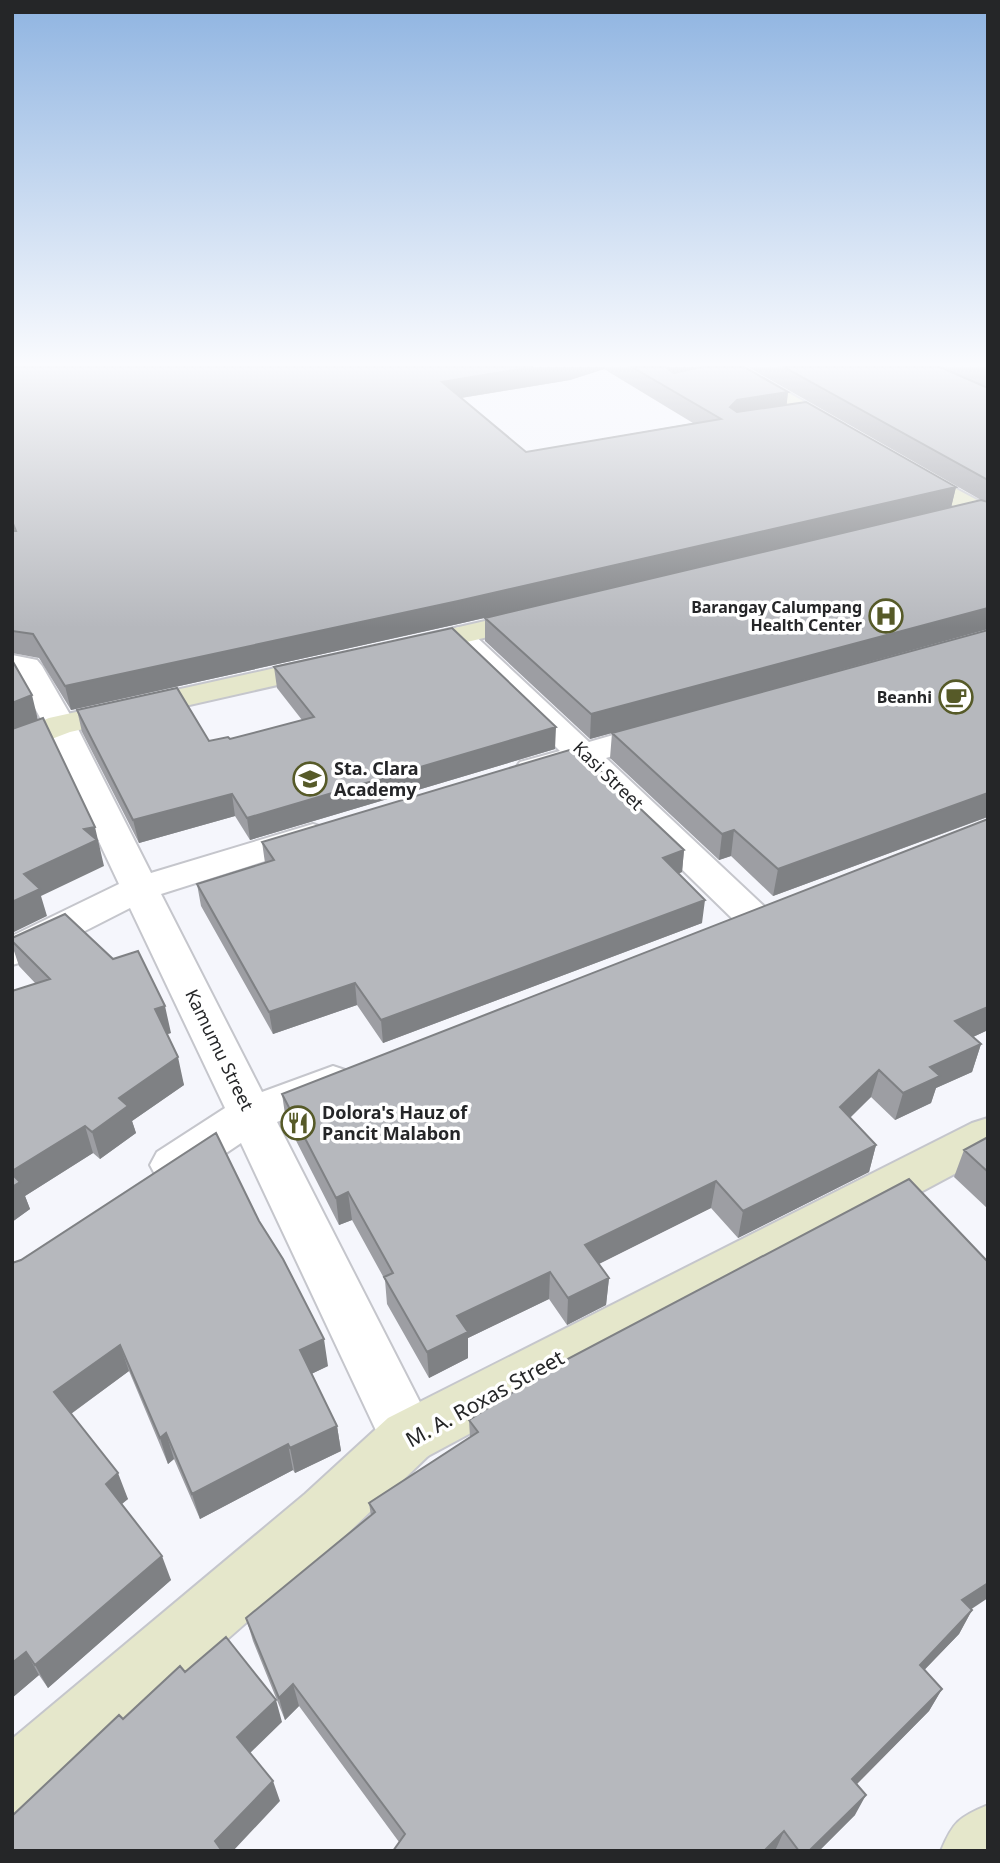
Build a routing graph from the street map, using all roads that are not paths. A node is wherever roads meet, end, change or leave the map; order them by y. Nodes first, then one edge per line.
1 (892, 461) edge
2 (983, 514) edge
3 (939, 521) edge
4 (566, 610) edge
5 (459, 636) junction
6 (19, 665) edge
7 (692, 723) edge
8 (60, 725) junction
9 (12, 744) edge
10 (585, 753) junction
11 (507, 776) edge
12 (338, 828) edge
13 (140, 888) junction
14 (793, 903) edge
15 (754, 918) junction
16 (716, 933) edge
17 (12, 953) edge
18 (367, 1069) edge
19 (250, 1114) junction
20 (988, 1135) edge
21 (137, 1188) edge
22 (408, 1437) junction
23 (12, 1783) edge
24 (988, 1839) edge
25 (976, 1851) edge

1 - 2 street
2 - 3 street
4 - 5 street
5 - 8 street
5 - 10 street, Kasi Street
6 - 8 street, Kamumu Street
7 - 10 street
8 - 9 street
8 - 13 street, Kamumu Street
10 - 11 street
10 - 15 street, Kasi Street
12 - 13 street
13 - 17 street
13 - 19 street, Kamumu Street
14 - 15 street
15 - 16 street
18 - 19 street
19 - 21 street
19 - 22 street, Kamumu Street
20 - 22 street, M. A. Roxas Street
22 - 23 street, M. A. Roxas Street
24 - 25 street

